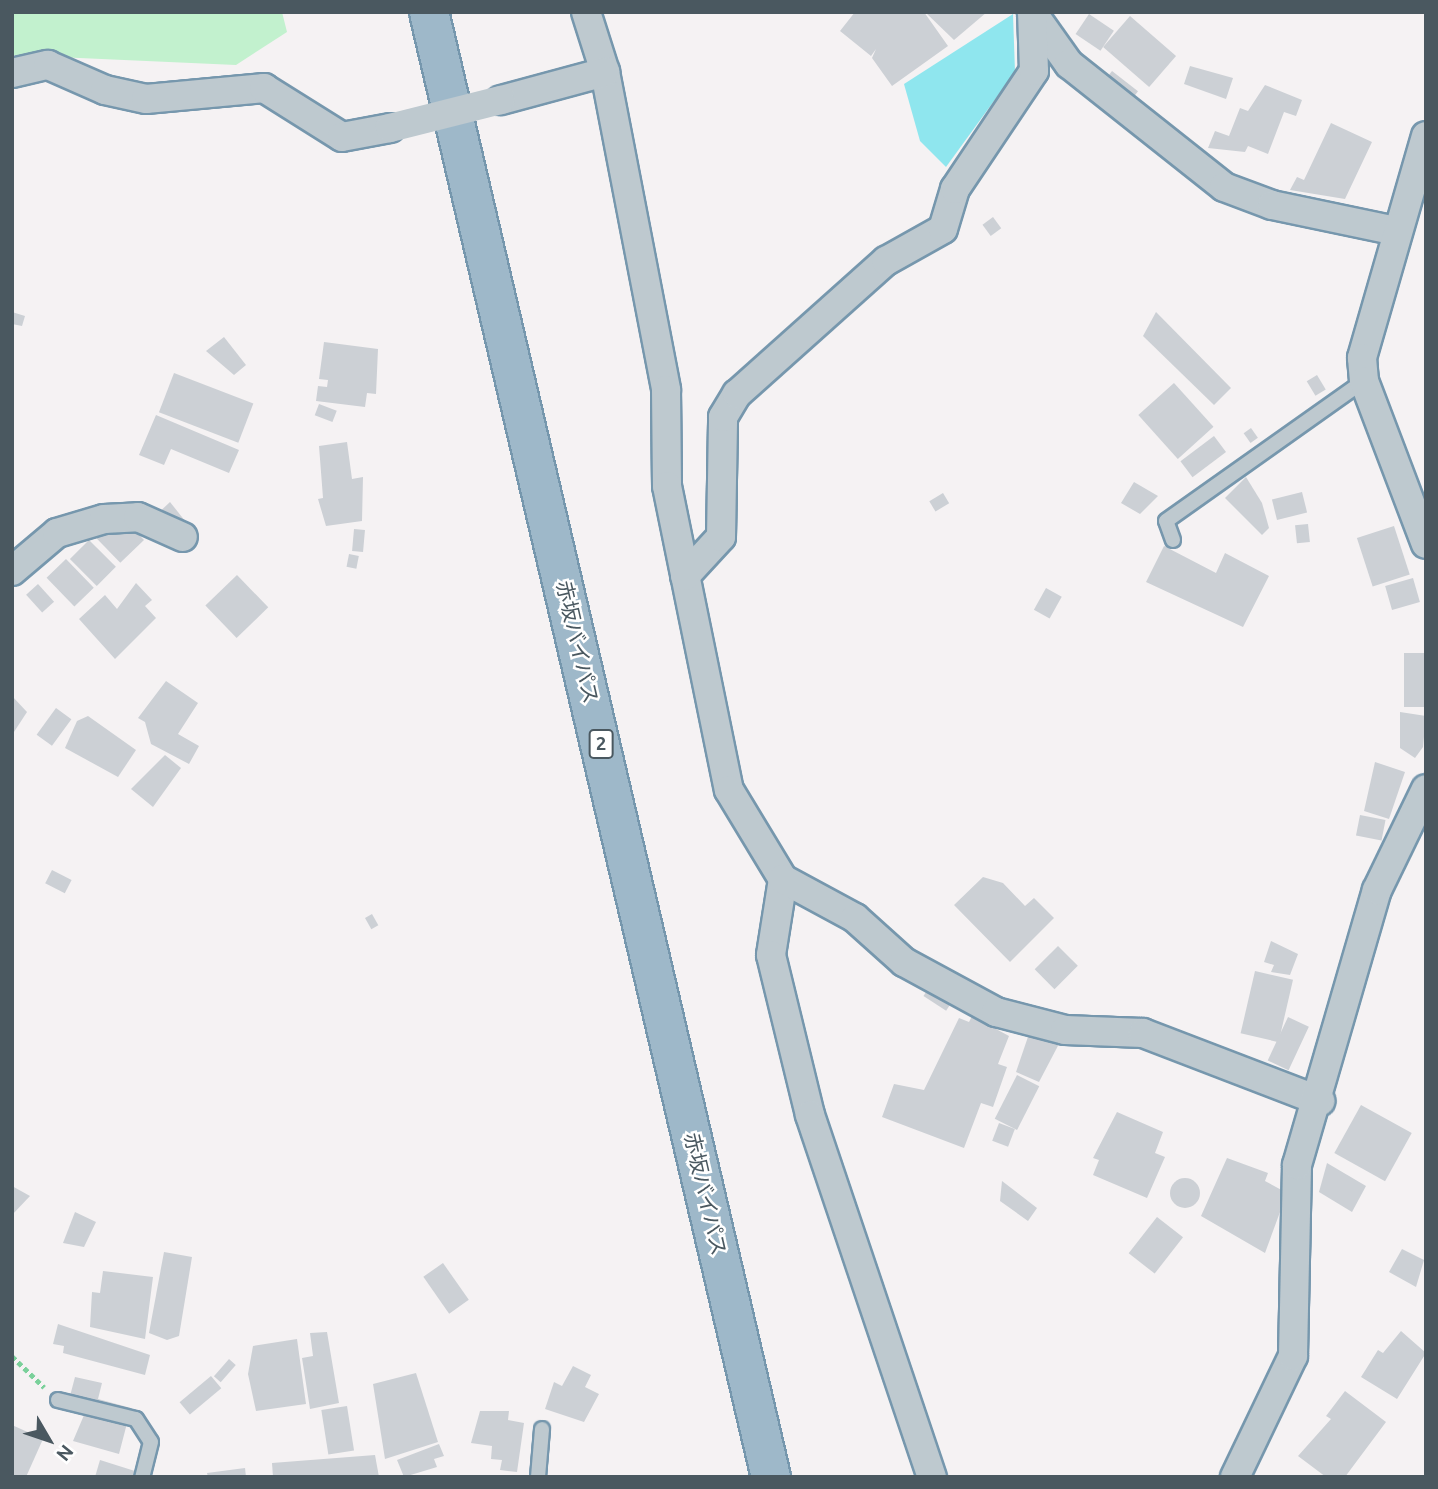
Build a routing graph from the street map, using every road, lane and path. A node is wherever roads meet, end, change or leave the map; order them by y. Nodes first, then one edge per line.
1 (429, 12) edge
2 (447, 12) edge
3 (586, 12) edge
4 (1032, 12) edge
5 (604, 72) junction
6 (12, 73) edge
7 (1426, 136) edge
8 (1396, 231) junction
9 (1364, 381) junction
10 (183, 537) dead end
11 (1173, 540) dead end
12 (1426, 544) edge
13 (12, 571) edge
14 (685, 576) junction
15 (1426, 789) edge
16 (783, 879) junction
17 (1320, 1101) junction
18 (12, 1356) edge
19 (58, 1400) joint
20 (542, 1429) dead end
21 (142, 1477) edge
22 (538, 1477) edge
23 (771, 1477) edge
24 (786, 1477) edge
25 (932, 1477) edge
26 (1235, 1477) edge

1 - 23 highway, 赤坂バイパス / 2
2 - 24 highway, 赤坂バイパス / 2
3 - 5 street
4 - 8 street
4 - 14 street
5 - 6 street, bridge
5 - 14 street
7 - 8 street
8 - 9 street
9 - 11 lane
9 - 12 street
10 - 13 street
14 - 16 street
15 - 17 street
16 - 17 street
16 - 25 street
17 - 26 street
18 - 19 path
19 - 21 lane
20 - 22 lane

